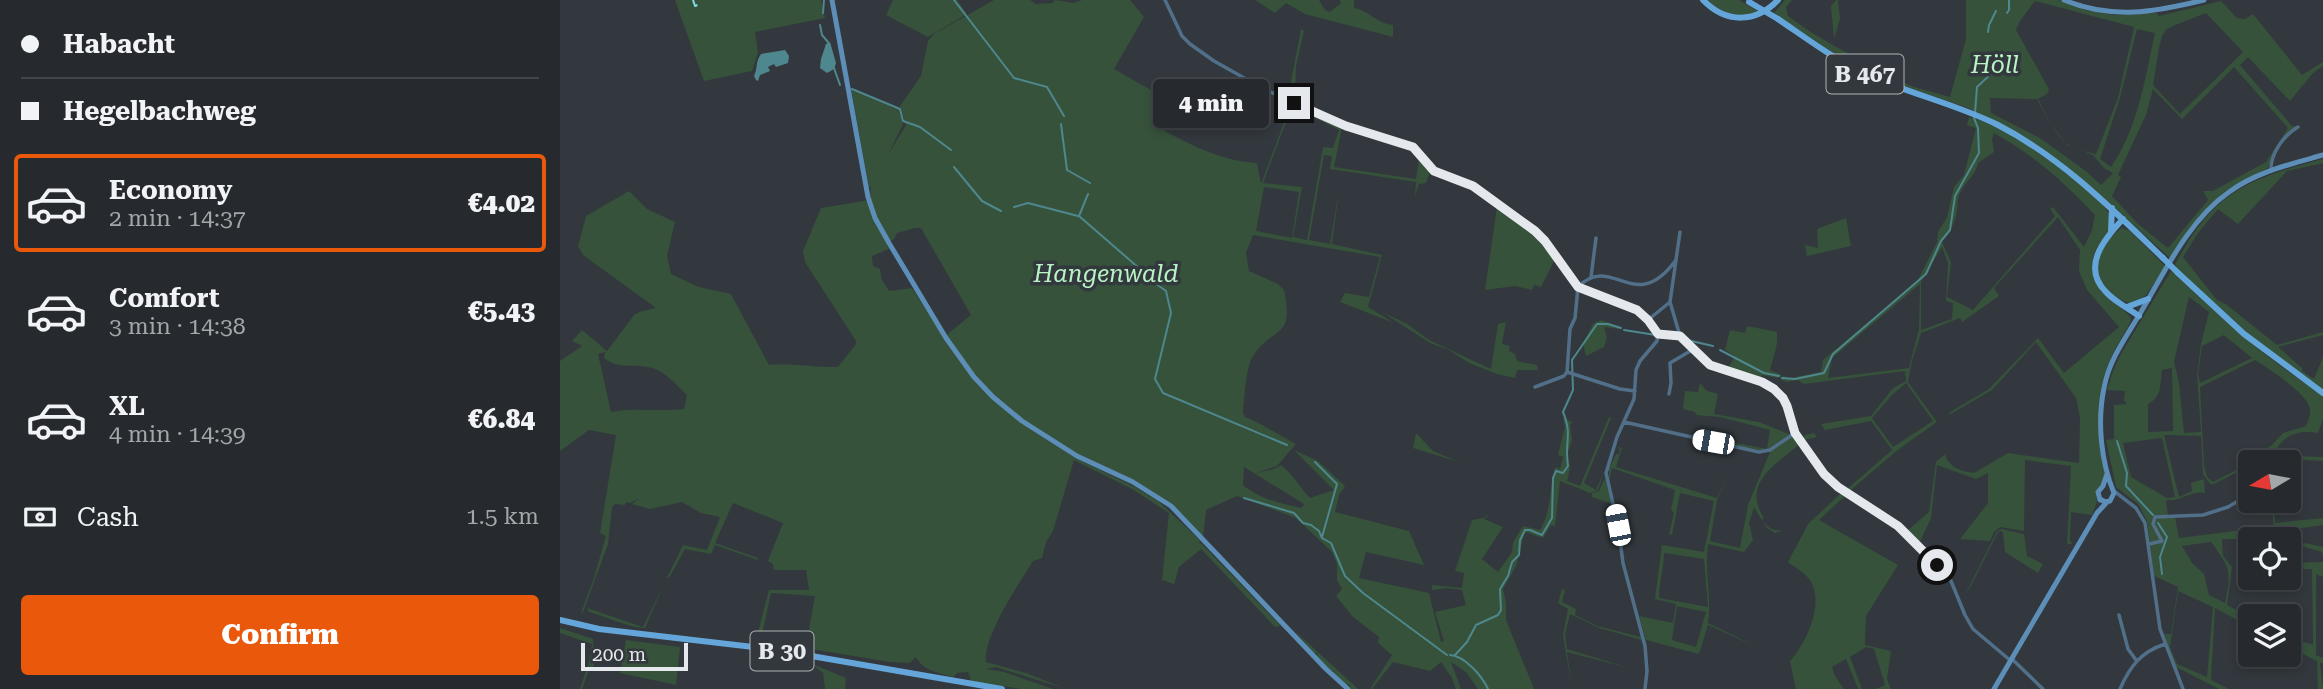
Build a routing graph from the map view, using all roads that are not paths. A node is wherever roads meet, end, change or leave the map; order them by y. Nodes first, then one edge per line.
1 (832, 0) edge
2 (1165, 0) edge
3 (1703, 0) edge
4 (1778, 0) edge
5 (2064, 0) edge
6 (2204, 0) edge
7 (1748, 1) edge
8 (2182, 3) edge
9 (2298, 127) dead end
10 (2323, 155) edge
11 (2271, 171) junction
12 (2112, 208) junction
13 (2123, 219) junction
14 (1680, 232) dead end
15 (2111, 232) junction
16 (1596, 238) dead end
17 (1676, 260) junction
18 (1591, 277) junction
19 (1578, 287) junction
20 (2148, 299) junction
21 (1670, 302) junction
22 (2127, 307) junction
23 (2138, 316) junction
24 (1648, 320) junction
25 (1658, 335) junction
26 (1682, 338) junction
27 (1693, 350) junction
28 (1570, 374) junction
29 (1535, 387) dead end
30 (1635, 391) junction
31 (2323, 393) edge
32 (1669, 394) dead end
33 (1624, 422) junction
34 (1795, 433) junction
35 (2108, 471) junction
36 (2104, 486) junction
37 (2113, 489) junction
38 (2100, 499) junction
39 (2124, 499) junction
40 (2109, 501) junction
41 (2238, 501) edge
42 (2097, 513) junction
43 (2149, 544) junction
44 (2119, 615) dead end
45 (560, 620) edge
46 (2165, 644) junction
47 (2011, 660) junction
48 (2136, 660) junction
49 (1002, 689) edge
50 (1348, 689) edge
51 (1645, 689) edge
52 (1994, 689) edge
53 (2043, 689) edge
54 (2120, 689) edge
55 (2183, 689) edge

1 - 50 street
2 - 19 street
3 - 4 main road
5 - 8 street
6 - 8 street
7 - 12 main road, B 467, bridge
9 - 11 street
10 - 11 street
11 - 20 street
12 - 13 main road, B 467
12 - 15 main road
13 - 15 main road
13 - 31 main road, B 467, bridge
14 - 17 street
15 - 22 main road
16 - 18 street
17 - 18 street
17 - 21 street
18 - 19 street
19 - 24 street
19 - 28 street
20 - 22 main road
20 - 23 street
21 - 24 street
21 - 26 street
22 - 23 main road
23 - 35 street
24 - 25 street
25 - 26 street
25 - 30 street
26 - 27 street
27 - 32 street
27 - 34 street
28 - 29 street
28 - 30 street
30 - 33 street
33 - 34 street
33 - 51 street
34 - 47 street
35 - 36 street
35 - 37 street
36 - 37 street
36 - 38 street
37 - 39 street
37 - 40 street
38 - 40 street
38 - 42 street
39 - 40 street
39 - 43 street
40 - 42 street
41 - 43 street
42 - 47 street
43 - 46 street
44 - 48 street
45 - 49 main road, B 30
46 - 48 street
46 - 55 street
47 - 52 street
47 - 53 street
48 - 54 street

